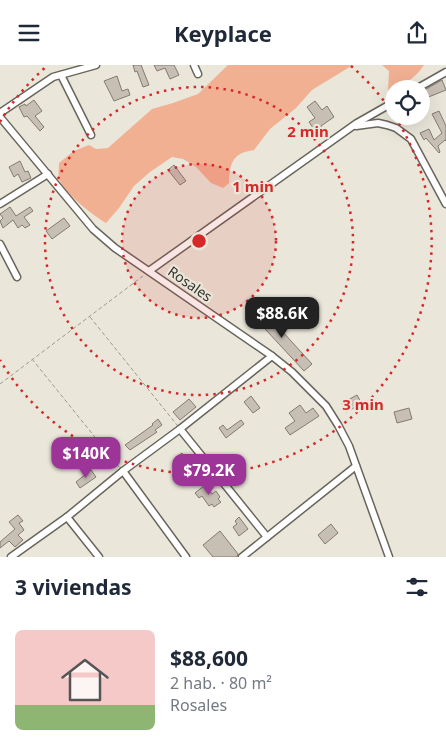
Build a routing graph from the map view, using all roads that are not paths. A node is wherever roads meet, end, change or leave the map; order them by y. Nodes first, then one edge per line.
1 (96, 65) edge
2 (194, 65) edge
3 (446, 72) edge
4 (198, 74) dead end
5 (60, 75) junction
6 (430, 81) edge
7 (385, 107) edge
8 (0, 113) edge
9 (0, 117) edge
10 (351, 127) junction
11 (91, 135) dead end
12 (48, 174) junction
13 (0, 204) edge
14 (446, 204) edge
15 (0, 244) edge
16 (149, 271) junction
17 (17, 277) dead end
18 (272, 357) junction
19 (180, 429) junction
20 (356, 466) junction
21 (123, 471) junction
22 (67, 517) junction
23 (267, 537) junction
24 (11, 557) edge
25 (99, 557) edge
26 (186, 557) edge
27 (242, 557) edge
28 (389, 557) edge

1 - 5 street
2 - 4 street
3 - 6 street
5 - 8 street
5 - 11 street
7 - 10 street
9 - 12 street, Rosales
10 - 14 street
10 - 16 street
12 - 13 street
12 - 16 street, Rosales
15 - 17 street
16 - 18 street, Rosales
18 - 19 street
18 - 20 street, Rosales
19 - 21 street
19 - 23 street
20 - 23 street
20 - 28 street, Rosales
21 - 22 street
21 - 26 street
22 - 24 street
22 - 25 street
23 - 27 street

